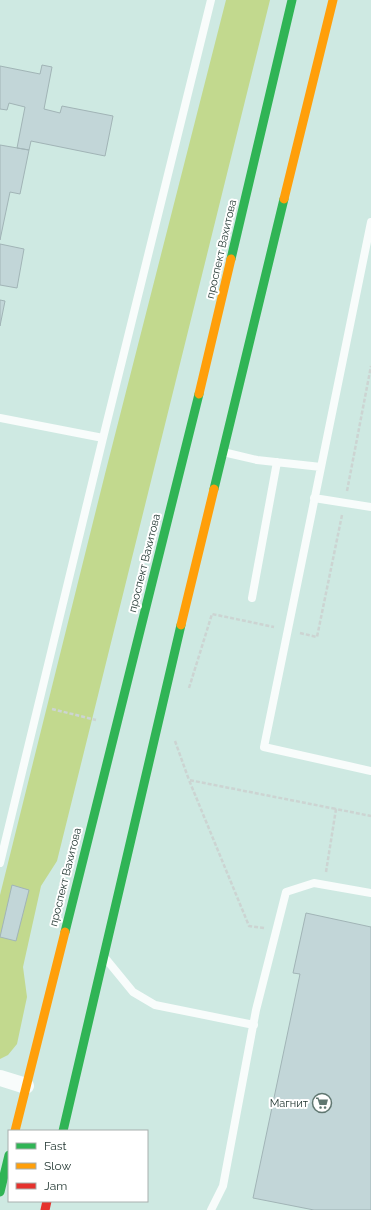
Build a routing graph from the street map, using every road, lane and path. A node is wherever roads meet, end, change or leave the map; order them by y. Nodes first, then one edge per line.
1 (211, 0) edge
2 (292, 0) edge
3 (333, 0) edge
4 (371, 222) edge
5 (0, 418) edge
6 (103, 438) junction
7 (222, 452) junction
8 (277, 462) junction
9 (321, 467) junction
10 (314, 498) junction
11 (371, 507) edge
12 (252, 598) dead end
13 (371, 771) edge
14 (336, 809) junction
15 (371, 816) edge
16 (0, 863) edge
17 (324, 885) junction
18 (371, 893) edge
19 (276, 930) junction
20 (102, 955) junction
21 (254, 1025) junction
22 (0, 1078) edge
23 (26, 1086) junction
24 (15, 1130) edge
25 (63, 1130) edge
26 (8, 1159) edge
27 (0, 1192) edge
28 (211, 1210) edge

1 - 6 lane
2 - 23 main road, проспект Вахитова
3 - 7 main road
4 - 9 lane
5 - 6 lane
6 - 16 lane
7 - 8 lane
7 - 20 main road
8 - 9 lane
8 - 12 lane
9 - 10 lane
10 - 11 lane
10 - 13 lane
14 - 15 path
14 - 17 path
14 - 19 path
17 - 18 lane
17 - 19 lane
19 - 21 lane
20 - 21 lane
20 - 25 main road
21 - 28 lane
22 - 23 street
23 - 24 main road, проспект Вахитова
26 - 27 main road

